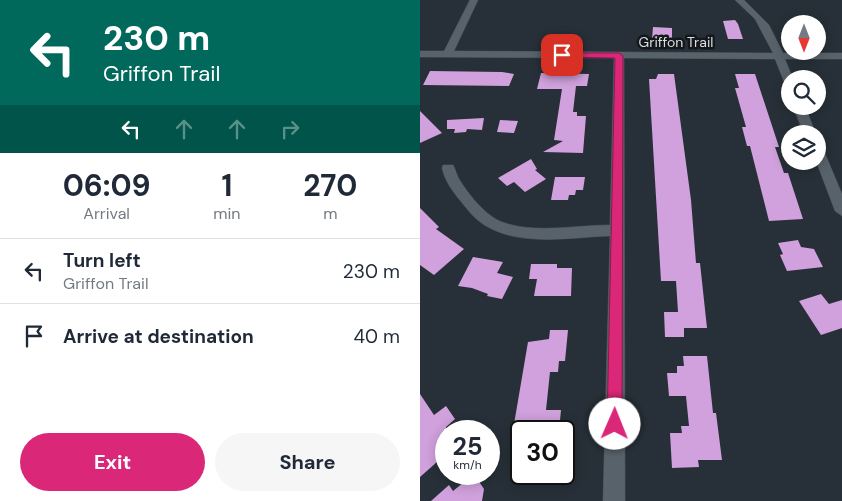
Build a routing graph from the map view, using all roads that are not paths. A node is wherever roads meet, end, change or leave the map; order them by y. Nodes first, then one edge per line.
1 (474, 0) edge
2 (739, 0) edge
3 (420, 54) edge
4 (448, 54) junction
5 (619, 56) junction
6 (779, 56) junction
7 (842, 56) edge
8 (784, 70) edge
9 (448, 168) dead end
10 (826, 170) edge
11 (842, 211) edge
12 (617, 230) junction
13 (614, 501) edge

1 - 4 street
2 - 6 street
3 - 4 street, Griffon Trail
4 - 5 street, Griffon Trail
5 - 6 street, Griffon Trail
5 - 12 street
6 - 7 street, Griffon Trail
6 - 8 street
9 - 12 street
10 - 11 street
12 - 13 street

